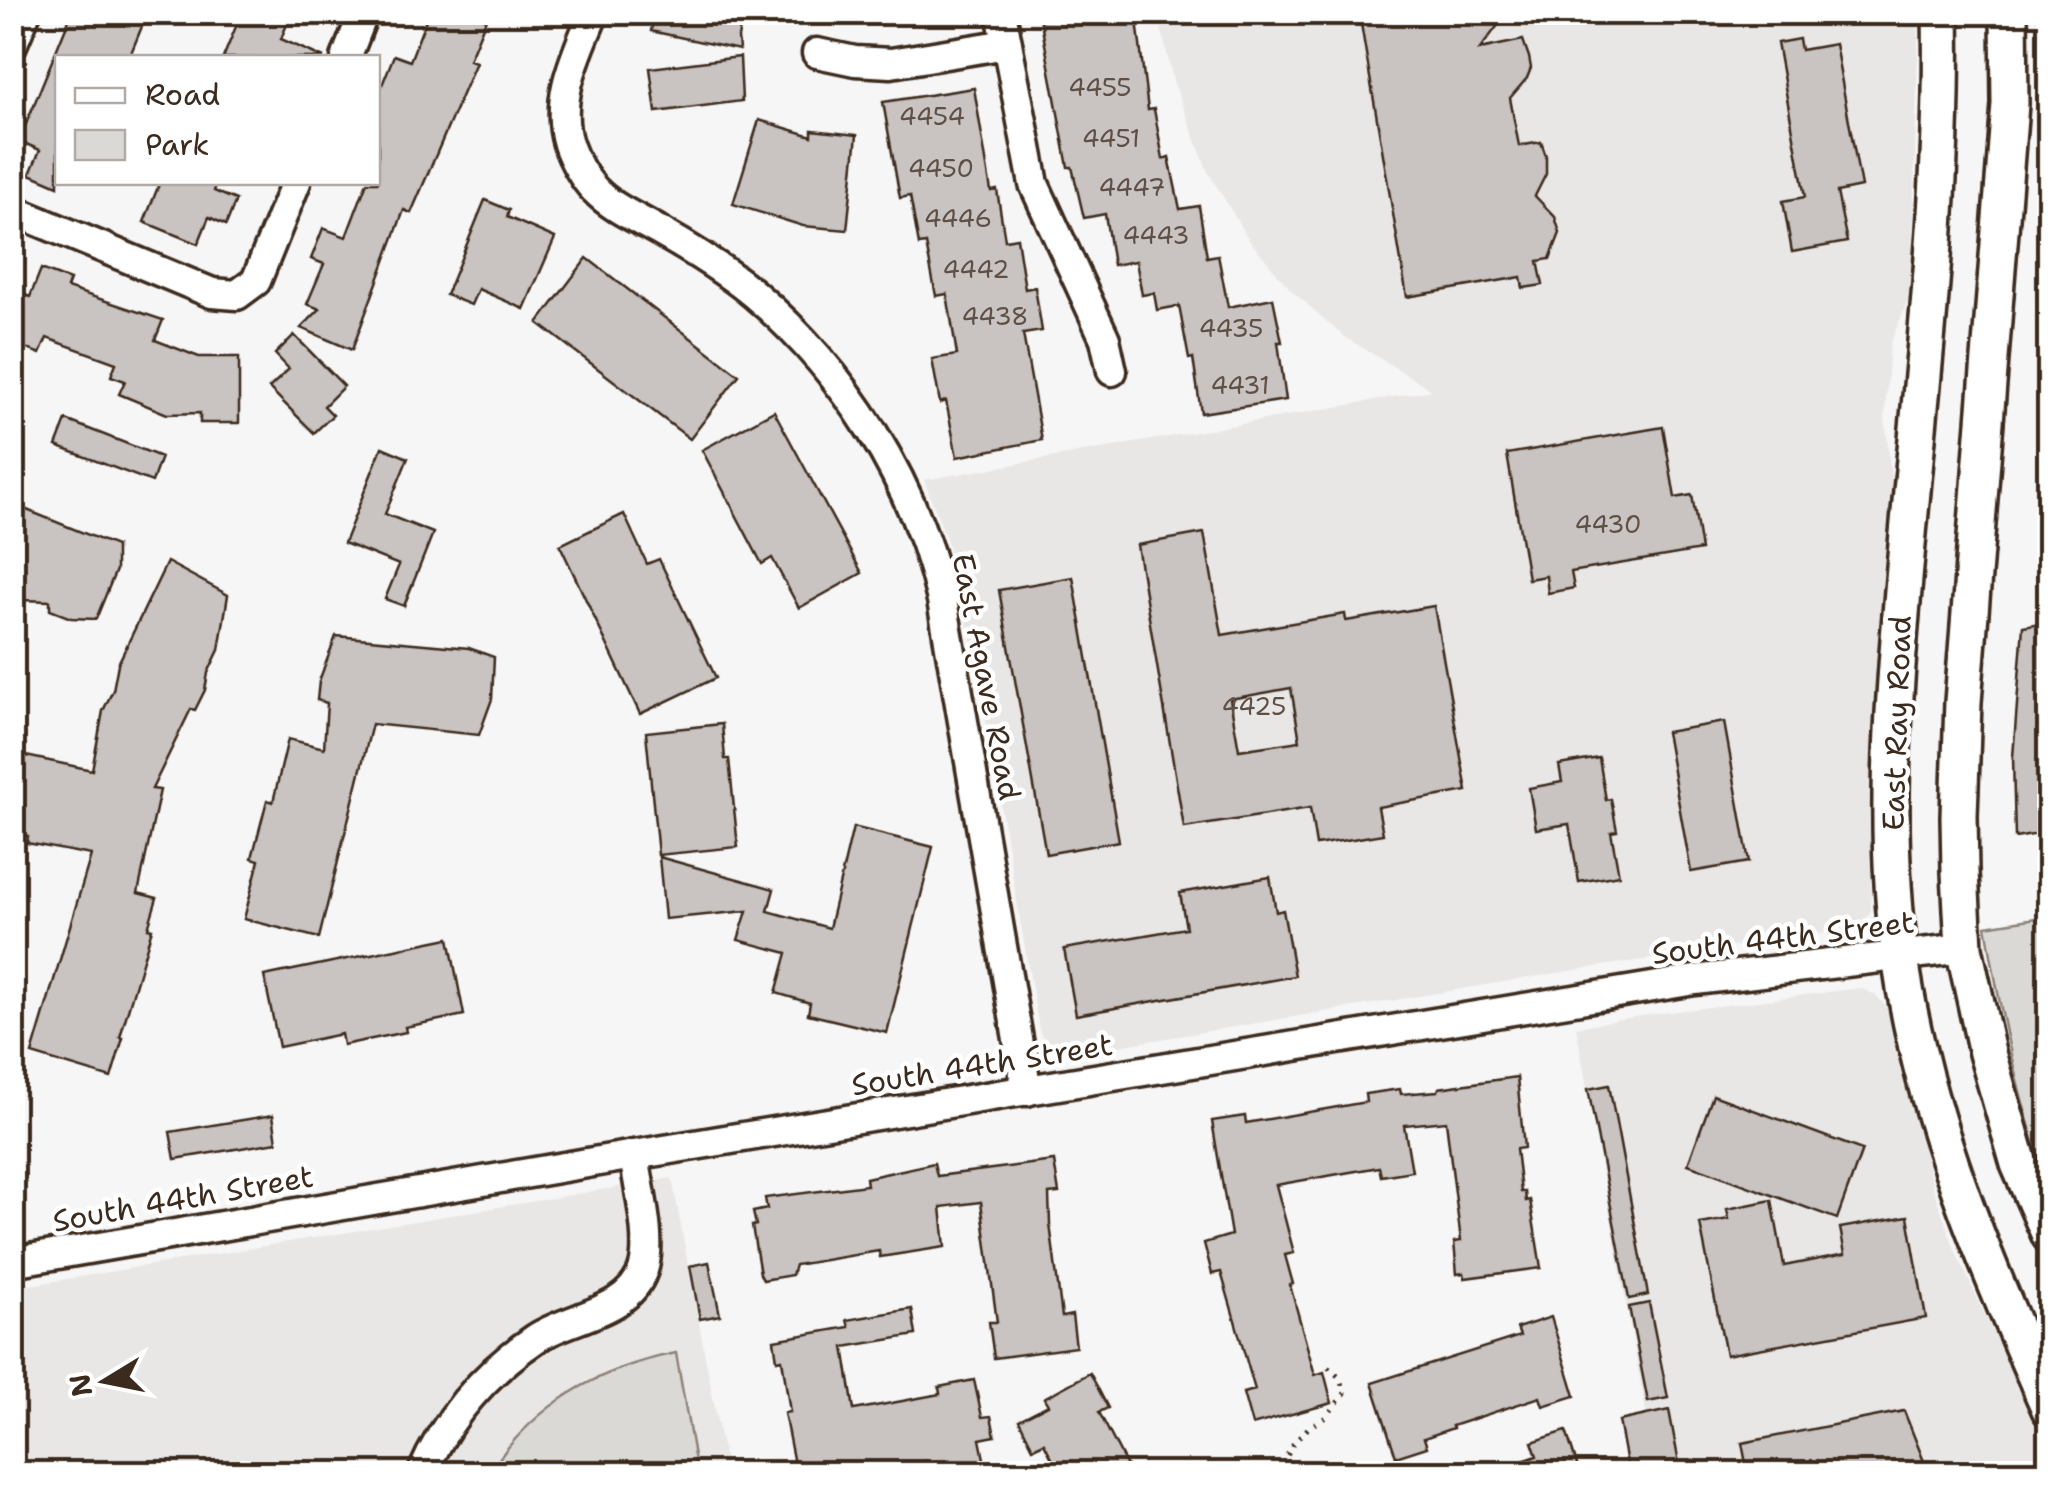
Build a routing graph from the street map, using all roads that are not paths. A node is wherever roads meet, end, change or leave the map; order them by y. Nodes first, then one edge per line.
1 (26, 12) edge
2 (364, 12) edge
3 (594, 12) edge
4 (1001, 12) edge
5 (1941, 12) edge
6 (2010, 12) edge
7 (1007, 44) junction
8 (12, 45) edge
9 (818, 53) dead end
10 (347, 55) edge
11 (295, 185) edge
12 (12, 210) edge
13 (1112, 370) dead end
14 (1964, 948) junction
15 (1900, 955) junction
16 (1027, 1091) junction
17 (634, 1155) junction
18 (2050, 1236) edge
19 (12, 1262) edge
20 (2050, 1408) edge
21 (422, 1474) edge

1 - 8 street
2 - 10 street
3 - 16 street, East Agave Road
4 - 7 street
5 - 15 main road, East Ray Road
6 - 14 main road
7 - 9 street
7 - 13 street
11 - 12 street
14 - 15 street, South 44th Street
14 - 18 main road
15 - 16 street, South 44th Street
15 - 20 main road, East Ray Road
16 - 17 street, South 44th Street
17 - 19 street, South 44th Street
17 - 21 street

